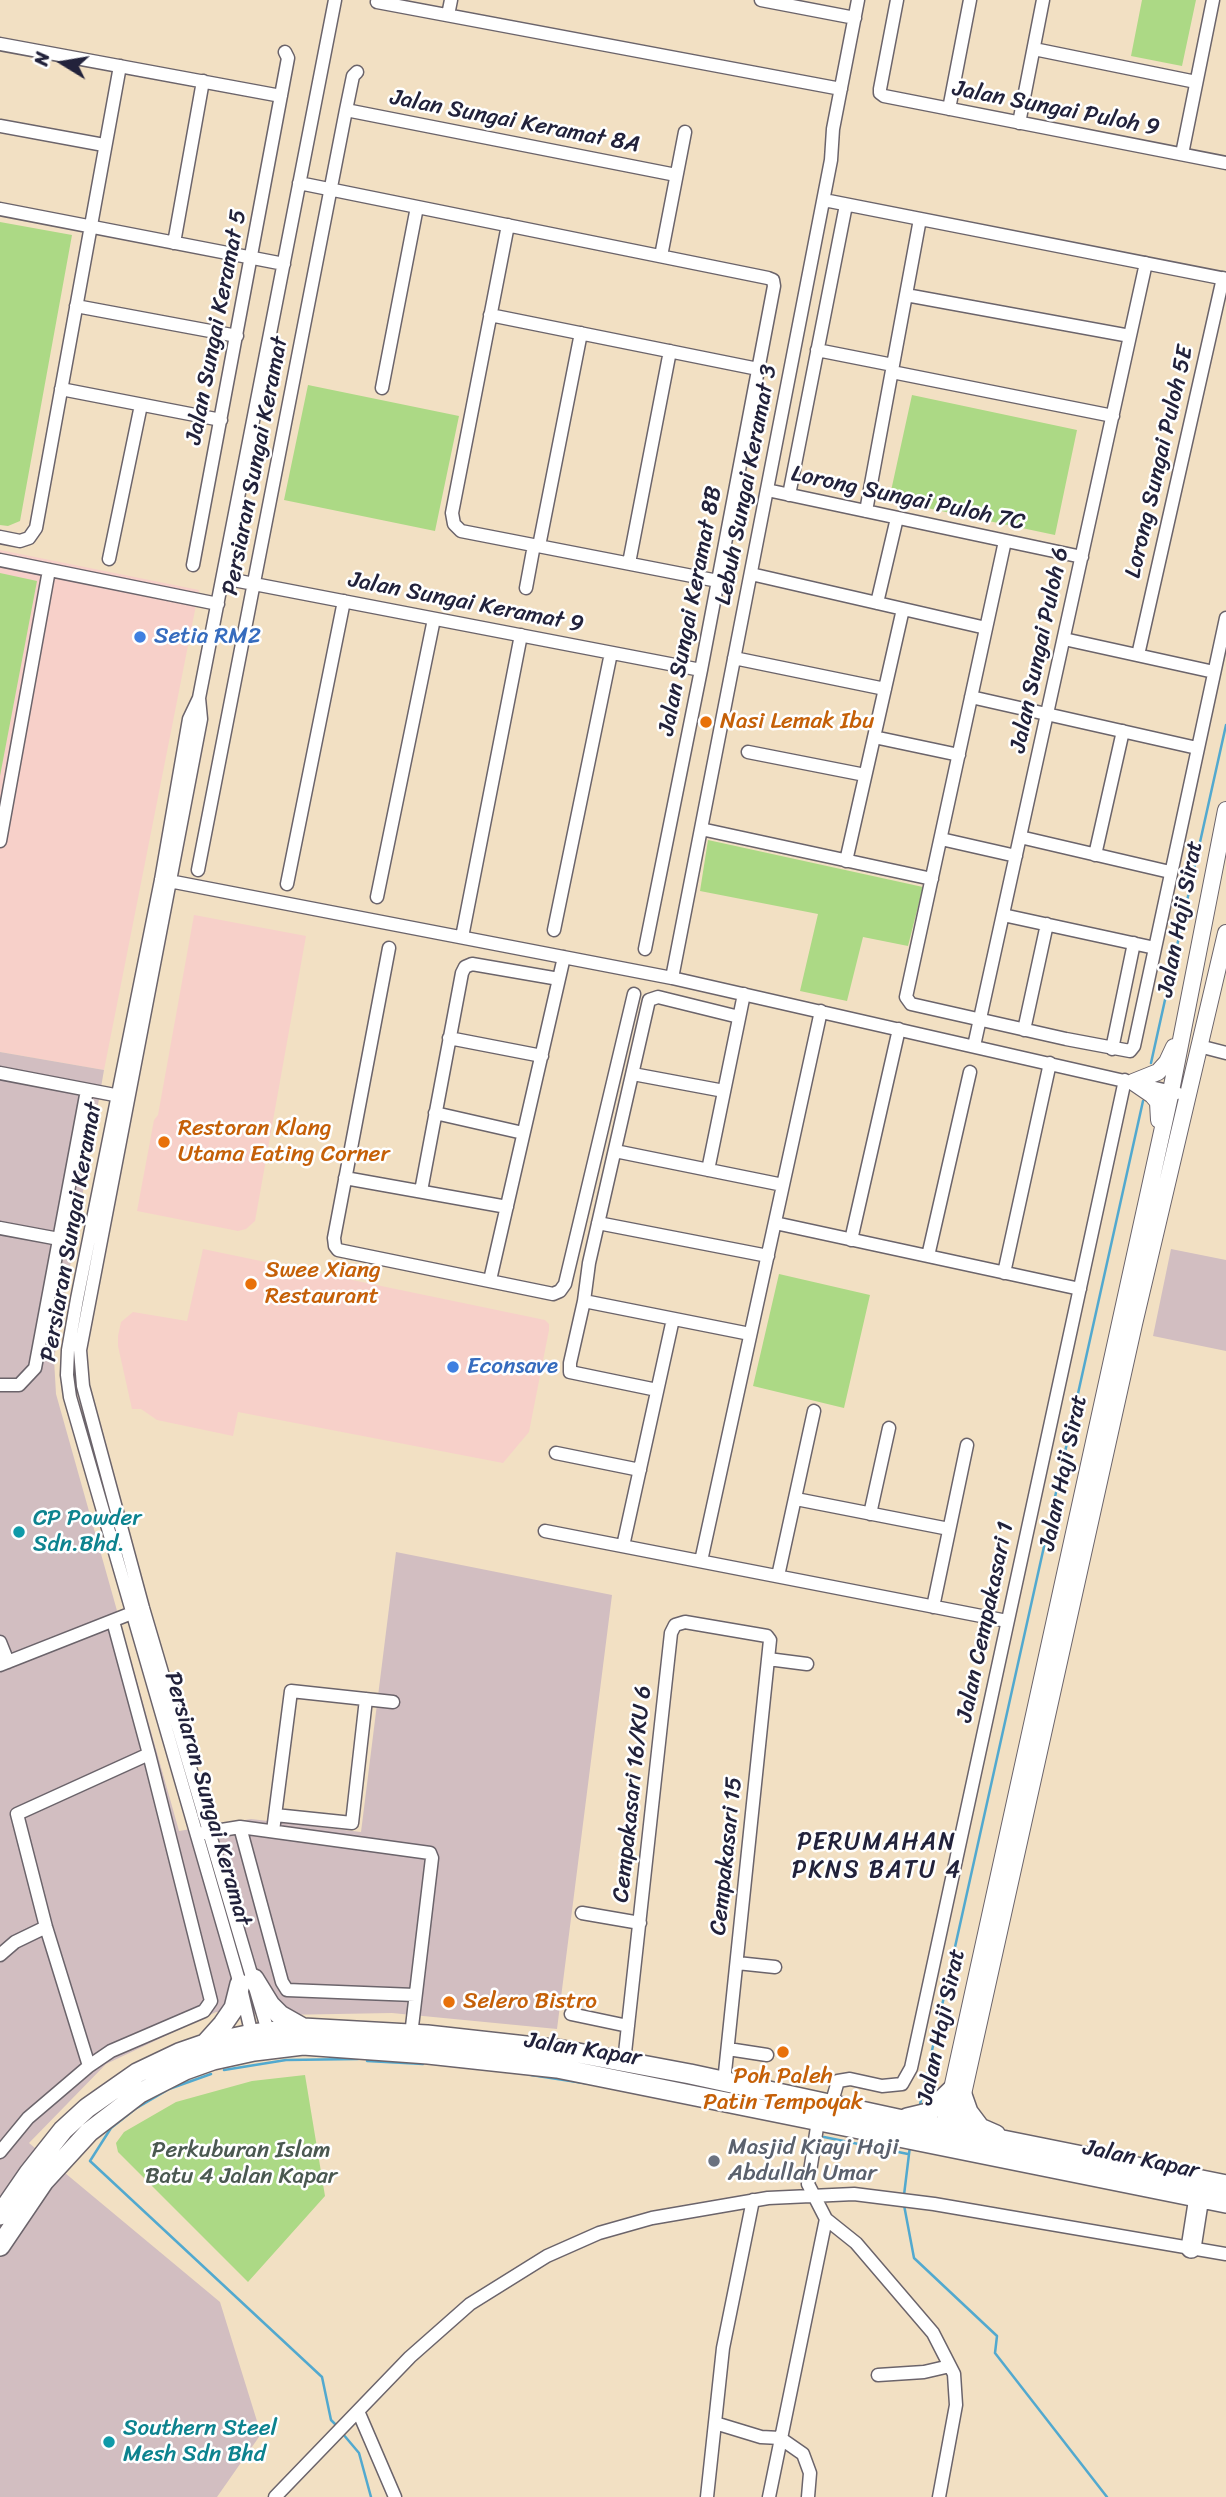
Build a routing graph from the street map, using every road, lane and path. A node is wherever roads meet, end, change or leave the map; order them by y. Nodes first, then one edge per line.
1 (335, 0) edge
2 (451, 0) edge
3 (761, 0) edge
4 (858, 0) edge
5 (897, 0) edge
6 (970, 0) edge
7 (1042, 0) edge
8 (1213, 0) edge
9 (377, 1) edge
10 (448, 15) junction
11 (855, 18) junction
12 (0, 44) edge
13 (1034, 49) junction
14 (285, 52) dead end
15 (120, 66) junction
16 (357, 72) dead end
17 (203, 82) junction
18 (1196, 82) junction
19 (841, 89) junction
20 (281, 96) junction
21 (949, 109) junction
22 (346, 110) junction
23 (1019, 123) junction
24 (0, 125) edge
25 (685, 132) dead end
26 (104, 145) junction
27 (1182, 154) junction
28 (1226, 163) edge
29 (676, 174) junction
30 (299, 183) junction
31 (331, 190) junction
32 (824, 200) junction
33 (846, 205) junction
34 (417, 207) junction
35 (0, 209) edge
36 (920, 219) junction
37 (508, 225) junction
38 (90, 226) junction
39 (173, 243) junction
40 (661, 256) junction
41 (252, 258) junction
42 (1146, 263) junction
43 (284, 264) junction
44 (1224, 278) edge
45 (906, 295) junction
46 (76, 306) junction
47 (490, 315) junction
48 (580, 333) junction
49 (1130, 336) junction
50 (237, 337) junction
51 (817, 350) junction
52 (670, 351) junction
53 (892, 368) junction
54 (758, 369) junction
55 (382, 388) dead end
56 (61, 389) junction
57 (141, 405) junction
58 (1113, 416) junction
59 (221, 419) junction
60 (767, 490) junction
61 (789, 495) junction
62 (866, 511) junction
63 (897, 518) junction
64 (0, 537) edge
65 (1005, 541) junction
66 (536, 545) junction
67 (1082, 557) junction
68 (109, 559) dead end
69 (0, 560) edge
70 (629, 563) junction
71 (193, 565) dead end
72 (49, 570) junction
73 (751, 574) junction
74 (223, 578) junction
75 (718, 581) junction
76 (255, 584) junction
77 (526, 588) dead end
78 (344, 601) junction
79 (877, 603) junction
80 (218, 604) junction
81 (903, 609) junction
82 (1226, 618) edge
83 (434, 619) junction
84 (986, 628) junction
85 (521, 635) junction
86 (1064, 639) junction
87 (611, 653) junction
88 (1138, 655) junction
89 (734, 659) junction
90 (701, 670) junction
91 (1214, 672) junction
92 (885, 690) junction
93 (971, 697) junction
94 (1047, 713) junction
95 (1123, 730) junction
96 (874, 737) junction
97 (1197, 748) junction
98 (748, 752) dead end
99 (959, 755) junction
100 (865, 775) junction
101 (1226, 810) edge
102 (701, 830) junction
103 (1020, 837) junction
104 (941, 839) junction
105 (0, 841) edge
106 (1095, 855) junction
107 (1016, 856) junction
108 (846, 861) junction
109 (198, 870) dead end
110 (1170, 872) junction
111 (932, 879) junction
112 (165, 881) junction
113 (287, 884) dead end
114 (377, 897) dead end
115 (1003, 915) junction
116 (1046, 924) junction
117 (554, 930) dead end
118 (1226, 933) edge
119 (462, 937) junction
120 (1134, 943) junction
121 (388, 948) dead end
122 (1155, 948) junction
123 (645, 949) dead end
124 (564, 957) junction
125 (672, 978) junction
126 (559, 979) junction
127 (1192, 984) junction
128 (634, 994) dead end
129 (744, 994) junction
130 (821, 1012) junction
131 (739, 1017) junction
132 (980, 1020) junction
133 (899, 1029) junction
134 (1024, 1030) junction
135 (449, 1038) junction
136 (974, 1046) junction
137 (1199, 1046) junction
138 (1112, 1049) junction
139 (1226, 1053) edge
140 (541, 1056) junction
141 (1050, 1063) junction
142 (970, 1072) dead end
143 (0, 1073) edge
144 (633, 1074) junction
145 (1129, 1081) junction
146 (88, 1090) junction
147 (724, 1091) junction
148 (1171, 1091) junction
149 (1188, 1095) junction
150 (123, 1097) junction
151 (435, 1113) junction
152 (523, 1133) junction
153 (615, 1151) junction
154 (708, 1170) junction
155 (345, 1178) junction
156 (783, 1185) junction
157 (421, 1191) junction
158 (507, 1207) junction
159 (1145, 1207) junction
160 (598, 1223) junction
161 (775, 1223) junction
162 (0, 1228) edge
163 (59, 1239) junction
164 (851, 1240) junction
165 (768, 1256) junction
166 (928, 1256) junction
167 (1004, 1273) junction
168 (490, 1280) junction
169 (1080, 1289) junction
170 (584, 1300) junction
171 (673, 1319) junction
172 (750, 1334) junction
173 (0, 1385) edge
174 (657, 1390) junction
175 (814, 1411) dead end
176 (889, 1428) dead end
177 (967, 1445) dead end
178 (556, 1453) dead end
179 (640, 1470) junction
180 (796, 1499) junction
181 (870, 1514) junction
182 (949, 1529) junction
183 (544, 1531) dead end
184 (623, 1546) junction
185 (701, 1561) junction
186 (778, 1577) junction
187 (933, 1607) junction
188 (137, 1611) junction
189 (113, 1621) junction
190 (1007, 1621) junction
191 (767, 1636) joint
192 (0, 1642) edge
193 (768, 1659) junction
194 (4, 1663) edge
195 (807, 1664) dead end
196 (366, 1699) junction
197 (393, 1702) dead end
198 (149, 1754) junction
199 (275, 1815) junction
200 (240, 1828) junction
201 (273, 1831) junction
202 (203, 1833) junction
203 (582, 1913) dead end
204 (640, 1923) junction
205 (46, 1927) junction
206 (0, 1955) edge
207 (737, 1963) junction
208 (775, 1967) dead end
209 (247, 1982) junction
210 (415, 1995) junction
211 (571, 2014) dead end
212 (628, 2026) junction
213 (303, 2028) junction
214 (411, 2035) junction
215 (262, 2041) junction
216 (205, 2044) junction
217 (728, 2049) junction
218 (767, 2054) dead end
219 (624, 2062) junction
220 (89, 2066) junction
221 (724, 2082) junction
222 (957, 2093) junction
223 (831, 2105) junction
224 (818, 2121) junction
225 (924, 2129) junction
226 (1008, 2141) junction
227 (0, 2152) edge
228 (1090, 2166) junction
229 (1226, 2185) edge
230 (813, 2195) junction
231 (753, 2200) junction
232 (1226, 2203) edge
233 (1198, 2205) junction
234 (0, 2215) edge
235 (826, 2219) junction
236 (1192, 2241) junction
237 (0, 2246) edge
238 (1226, 2254) edge
239 (950, 2366) junction
240 (877, 2375) dead end
241 (358, 2411) junction
242 (715, 2423) junction
243 (780, 2438) junction
244 (275, 2497) edge
245 (395, 2497) edge
246 (707, 2497) edge
247 (769, 2497) edge
248 (808, 2497) edge
249 (939, 2497) edge

1 - 30 street, Persiaran Sungai Keramat
2 - 10 street
3 - 11 street
4 - 11 street, Lebuh Sungai Keramat 3
5 - 21 street, Jalan Sungai Puloh 9
6 - 21 street
7 - 13 street
8 - 18 street
9 - 10 street
10 - 19 street
11 - 19 street, Lebuh Sungai Keramat 3
12 - 15 street
13 - 18 street
13 - 23 street
14 - 20 street, Jalan Sungai Keramat 5
15 - 17 street
15 - 26 street
16 - 22 street, Persiaran Sungai Keramat
17 - 20 street
17 - 39 street
18 - 27 street
19 - 32 street, Lebuh Sungai Keramat 3
20 - 41 street, Jalan Sungai Keramat 5
21 - 23 street, Jalan Sungai Puloh 9
22 - 29 street, Jalan Sungai Keramat 8A
22 - 31 street, Persiaran Sungai Keramat
23 - 27 street, Jalan Sungai Puloh 9
24 - 26 street
25 - 29 street
26 - 38 street
27 - 28 street, Jalan Sungai Puloh 9
29 - 40 street
30 - 31 street
30 - 43 street, Persiaran Sungai Keramat
31 - 34 street
31 - 76 street, Persiaran Sungai Keramat
32 - 33 street
32 - 60 street, Lebuh Sungai Keramat 3
33 - 36 street
33 - 51 street
34 - 37 street
34 - 55 street
35 - 38 street
36 - 42 street
36 - 45 street
37 - 40 street
37 - 47 street
38 - 39 street
38 - 46 street
39 - 41 street
40 - 54 street, Jalan Sungai Keramat 8B
41 - 43 street
41 - 50 street, Jalan Sungai Keramat 5
42 - 44 street
42 - 49 street, Jalan Sungai Puloh 6
43 - 74 street, Persiaran Sungai Keramat
44 - 88 street, Lorong Sungai Puloh 5E
45 - 49 street
45 - 53 street
46 - 50 street
46 - 56 street
47 - 48 street
47 - 66 street
48 - 52 street
48 - 66 street
49 - 58 street, Jalan Sungai Puloh 6
50 - 59 street, Jalan Sungai Keramat 5
51 - 53 street
51 - 61 street
52 - 54 street
52 - 70 street
53 - 58 street
53 - 62 street
54 - 75 street, Jalan Sungai Keramat 8B
56 - 57 street
56 - 64 street
57 - 59 street
57 - 68 street
58 - 67 street, Jalan Sungai Puloh 6
59 - 71 street, Jalan Sungai Keramat 5
60 - 61 street, Lorong Sungai Puloh 7C
60 - 73 street, Lebuh Sungai Keramat 3
61 - 62 street, Lorong Sungai Puloh 7C
62 - 63 street, Lorong Sungai Puloh 7C
63 - 65 street, Lorong Sungai Puloh 7C
63 - 79 street
65 - 67 street, Lorong Sungai Puloh 7C
65 - 84 street
66 - 70 street
66 - 77 street
67 - 86 street, Jalan Sungai Puloh 6
69 - 72 street
70 - 75 street
72 - 80 street
72 - 105 street
73 - 79 street
73 - 89 street, Lebuh Sungai Keramat 3
74 - 76 street, Jalan Sungai Keramat 9
74 - 80 street, Persiaran Sungai Keramat
75 - 90 street, Jalan Sungai Keramat 8B
76 - 78 street, Jalan Sungai Keramat 9
76 - 109 street, Persiaran Sungai Keramat
78 - 83 street, Jalan Sungai Keramat 9
78 - 113 street
79 - 81 street
80 - 112 street, Persiaran Sungai Keramat
81 - 84 street
81 - 92 street
82 - 91 street
83 - 85 street, Jalan Sungai Keramat 9
83 - 114 street
84 - 93 street
85 - 87 street, Jalan Sungai Keramat 9
85 - 119 street
86 - 88 street
86 - 94 street, Jalan Sungai Puloh 6
87 - 90 street, Jalan Sungai Keramat 9
87 - 117 street
88 - 91 street
89 - 92 street
89 - 102 street, Lebuh Sungai Keramat 3
90 - 123 street, Jalan Sungai Keramat 8B
91 - 97 street
92 - 96 street
93 - 94 street
93 - 99 street
94 - 95 street
94 - 103 street, Jalan Sungai Puloh 6
95 - 97 street
95 - 106 street
96 - 99 street
96 - 100 street
97 - 110 street
98 - 100 street
99 - 104 street
100 - 108 street
101 - 127 main road, Jalan Haji Sirat
102 - 108 street
102 - 125 street, Lebuh Sungai Keramat 3
103 - 106 street
103 - 107 street, Jalan Sungai Puloh 6
104 - 107 street
104 - 111 street
106 - 110 street
107 - 115 street, Jalan Sungai Puloh 6
108 - 111 street
110 - 122 street
111 - 132 street
112 - 119 street
112 - 150 street, Persiaran Sungai Keramat
115 - 116 street
115 - 132 street, Jalan Sungai Puloh 6
116 - 120 street
116 - 134 street
118 - 137 main road, Jalan Haji Sirat
119 - 124 street
120 - 122 street
120 - 138 street
121 - 155 street
122 - 138 street
124 - 125 street
124 - 126 street
125 - 129 street
126 - 135 street
126 - 140 street
127 - 145 main road
127 - 148 main road, Jalan Haji Sirat
128 - 168 street
129 - 130 street
129 - 131 street
130 - 133 street
130 - 156 street
131 - 144 street
131 - 147 street
132 - 134 street
132 - 136 street, Jalan Sungai Puloh 6
133 - 136 street
133 - 164 street
134 - 138 street
135 - 140 street
135 - 151 street
136 - 141 street
137 - 139 street
137 - 149 main road, Jalan Haji Sirat
140 - 152 street
141 - 145 street
141 - 167 street
142 - 166 street
143 - 146 street
144 - 147 street
144 - 153 street
145 - 148 street
145 - 159 main road
145 - 169 street, Jalan Cempakasari 1
146 - 150 street
146 - 163 street
147 - 154 street
148 - 149 street
148 - 159 main road, Jalan Haji Sirat
149 - 222 main road, Jalan Haji Sirat
150 - 188 street, Persiaran Sungai Keramat
151 - 152 street
151 - 157 street
152 - 158 street
153 - 154 street
153 - 160 street
154 - 156 street
155 - 157 street
155 - 168 street
156 - 161 street
157 - 158 street
158 - 168 street
159 - 222 main road, Jalan Haji Sirat
160 - 165 street
160 - 170 street
161 - 164 street
161 - 165 street
162 - 163 street
163 - 173 street
164 - 166 street
165 - 172 street
166 - 167 street
167 - 169 street
169 - 190 street, Jalan Cempakasari 1
170 - 171 street
170 - 174 street
171 - 172 street
171 - 174 street
172 - 185 street
174 - 179 street
175 - 180 street
176 - 181 street
177 - 182 street
178 - 179 street
179 - 184 street
180 - 181 street
180 - 186 street
181 - 182 street
182 - 187 street
183 - 184 street
184 - 185 street
185 - 186 street
186 - 187 street
187 - 190 street
188 - 189 street
188 - 202 street, Persiaran Sungai Keramat
189 - 194 street
189 - 198 street
190 - 223 street, Jalan Cempakasari 1
191 - 193 street, Cempakasari 15
191 - 204 street, Cempakasari 16/KU 6
192 - 194 street
193 - 195 street
193 - 207 street, Cempakasari 15
196 - 197 street
196 - 199 street
196 - 199 street
198 - 205 street
198 - 220 street
199 - 201 street
200 - 201 street
200 - 202 street
200 - 210 street
201 - 210 street
202 - 209 street, Persiaran Sungai Keramat
203 - 204 street
204 - 212 street, Cempakasari 16/KU 6
205 - 206 street
205 - 220 street
207 - 208 street
207 - 217 street, Cempakasari 15
209 - 213 highway
209 - 215 street, Persiaran Sungai Keramat
209 - 216 highway
210 - 214 street
211 - 212 street
212 - 219 street, Cempakasari 16/KU 6
213 - 214 highway, Jalan Kapar
213 - 215 highway, Jalan Kapar
214 - 219 highway, Jalan Kapar
215 - 216 highway, Jalan Kapar
215 - 224 highway, Jalan Kapar
215 - 237 highway, Jalan Kapar
216 - 234 highway, Jalan Kapar
217 - 218 street
217 - 221 street, Cempakasari 15
219 - 221 highway, Jalan Kapar
220 - 227 street
221 - 223 highway, Jalan Kapar
222 - 225 highway
222 - 225 main road, Jalan Haji Sirat
222 - 226 highway
223 - 225 highway, Jalan Kapar
224 - 225 highway, Jalan Kapar
224 - 230 street
225 - 226 highway, Jalan Kapar
225 - 228 highway, Jalan Kapar
226 - 228 highway, Jalan Kapar
228 - 229 highway, Jalan Kapar
228 - 233 highway, Jalan Kapar
230 - 231 street
230 - 235 street
230 - 236 street
231 - 241 street
231 - 242 street
232 - 233 highway, Jalan Kapar
233 - 236 highway
235 - 239 street
235 - 243 street
236 - 238 street
239 - 240 street
239 - 249 street
241 - 244 street
241 - 245 street
242 - 243 street
242 - 246 street
243 - 247 street
243 - 248 street

